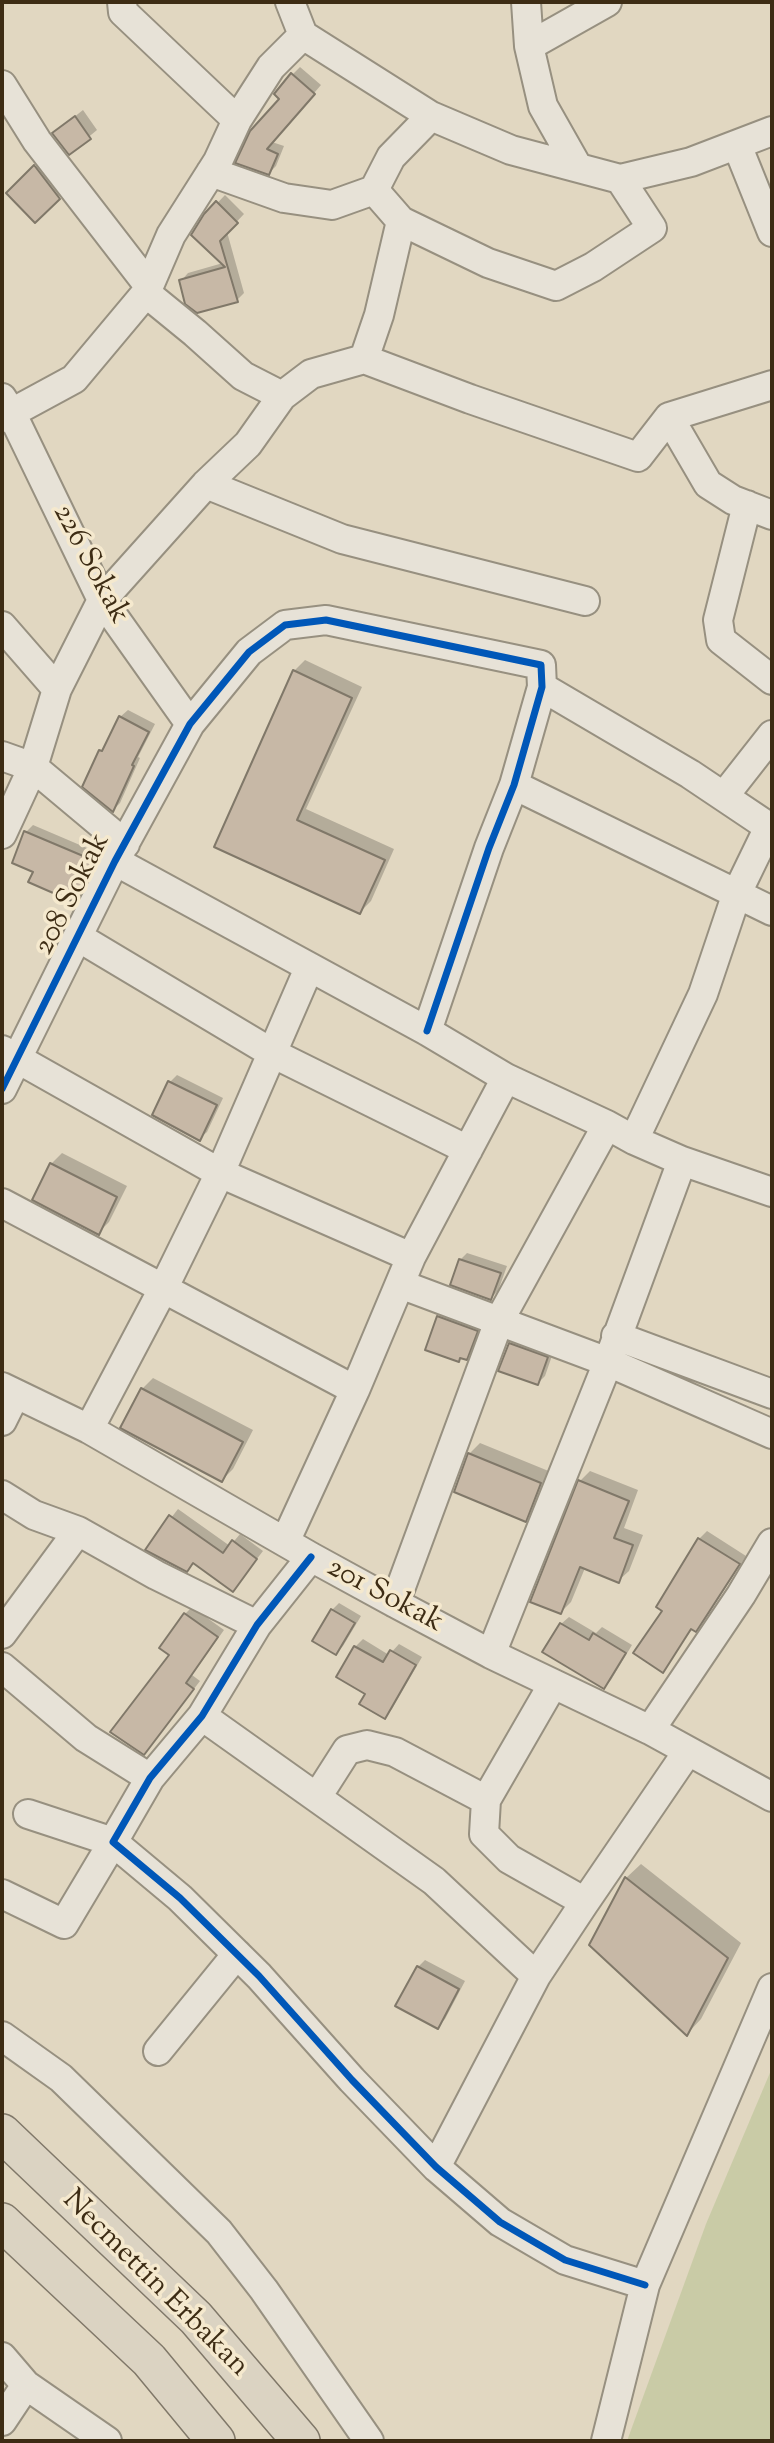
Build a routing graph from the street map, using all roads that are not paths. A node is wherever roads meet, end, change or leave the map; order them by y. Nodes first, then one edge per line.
1 (290, 2) edge
2 (526, 2) edge
3 (607, 2) edge
4 (130, 5) edge
5 (303, 35) junction
6 (529, 46) junction
7 (2, 85) edge
8 (431, 116) junction
9 (237, 120) junction
10 (772, 131) edge
11 (737, 145) junction
12 (577, 166) junction
13 (211, 172) junction
14 (620, 179) junction
15 (374, 190) junction
16 (401, 221) junction
17 (772, 232) edge
18 (147, 289) junction
19 (364, 359) junction
20 (772, 384) edge
21 (282, 396) junction
22 (5, 409) edge
23 (669, 417) junction
24 (206, 484) junction
25 (760, 510) edge
26 (102, 600) junction
27 (585, 601) dead end
28 (2, 626) edge
29 (772, 680) edge
30 (542, 687) junction
31 (57, 690) junction
32 (190, 724) junction
33 (772, 735) edge
34 (2, 756) edge
35 (33, 767) junction
36 (514, 785) junction
37 (723, 796) junction
38 (770, 828) edge
39 (2, 835) edge
40 (120, 853) junction
41 (737, 893) junction
42 (772, 912) edge
43 (78, 937) junction
44 (309, 968) junction
45 (427, 1031) junction
46 (272, 1053) junction
47 (9, 1055) edge
48 (506, 1078) junction
49 (2, 1089) edge
50 (607, 1125) junction
51 (634, 1140) junction
52 (468, 1150) junction
53 (682, 1161) junction
54 (220, 1173) junction
55 (772, 1192) edge
56 (2, 1203) edge
57 (411, 1258) junction
58 (400, 1284) junction
59 (163, 1289) junction
60 (499, 1321) junction
61 (612, 1349) junction
62 (355, 1390) junction
63 (8, 1391) edge
64 (772, 1394) edge
65 (2, 1421) edge
66 (89, 1429) junction
67 (772, 1434) edge
68 (2, 1495) edge
69 (78, 1531) junction
70 (285, 1542) junction
71 (772, 1543) edge
72 (311, 1558) junction
73 (395, 1603) junction
74 (257, 1625) junction
75 (2, 1634) edge
76 (491, 1654) junction
77 (2, 1667) edge
78 (553, 1684) junction
79 (202, 1716) junction
80 (650, 1730) junction
81 (688, 1751) junction
82 (150, 1778) junction
83 (317, 1797) junction
84 (772, 1797) edge
85 (486, 1800) junction
86 (28, 1814) dead end
87 (113, 1842) junction
88 (2, 1894) edge
89 (585, 1902) junction
90 (237, 1954) junction
91 (536, 1976) junction
92 (772, 1988) edge
93 (2, 2036) edge
94 (158, 2051) dead end
95 (2, 2133) edge
96 (436, 2166) junction
97 (2, 2222) edge
98 (645, 2285) junction
99 (2, 2357) edge
100 (26, 2385) junction
101 (2, 2421) edge
102 (107, 2441) edge
103 (216, 2441) edge
104 (301, 2441) edge
105 (369, 2441) edge
106 (606, 2441) edge

1 - 5 street
2 - 6 street
3 - 6 street
4 - 9 street
5 - 8 street
5 - 9 street
6 - 12 street
7 - 18 street
8 - 12 street
8 - 15 street
9 - 13 street
10 - 11 street
11 - 14 street
11 - 17 street
12 - 14 street
13 - 15 street
13 - 18 street
14 - 16 street
15 - 16 street
16 - 19 street
18 - 21 street
18 - 22 street
19 - 21 street
19 - 23 street
20 - 23 street
21 - 24 street
22 - 26 street, 226 Sokak
23 - 25 street
24 - 26 street
24 - 27 street
25 - 29 street
26 - 31 street
26 - 32 street, 226 Sokak
28 - 31 street
30 - 32 street, 208 Sokak
30 - 36 street
30 - 37 street
31 - 35 street
32 - 40 street, 208 Sokak
33 - 37 street
34 - 35 street
35 - 39 street
35 - 40 street
36 - 41 street
36 - 45 street
37 - 38 street
38 - 41 street
40 - 43 street, 208 Sokak
40 - 44 street
41 - 42 street
41 - 51 street
43 - 46 street
43 - 47 street, 208 Sokak
44 - 45 street
44 - 46 street
45 - 48 street
46 - 52 street
46 - 54 street
47 - 49 street, 208 Sokak
47 - 54 street
48 - 50 street
48 - 52 street
50 - 51 street
50 - 60 street
51 - 53 street
52 - 57 street
53 - 55 street
53 - 61 street
54 - 57 street
54 - 59 street
56 - 59 street
57 - 58 street
58 - 60 street
58 - 62 street
59 - 62 street
59 - 66 street
60 - 61 street
60 - 73 street
61 - 64 street
61 - 67 street
61 - 76 street
62 - 70 street
63 - 65 street
63 - 66 street, 201 Sokak
66 - 70 street, 201 Sokak
68 - 69 street
69 - 74 street
69 - 75 street
70 - 72 street, 201 Sokak
71 - 80 street
72 - 73 street, 201 Sokak
72 - 74 street
73 - 76 street, 201 Sokak
74 - 79 street
76 - 78 street, 201 Sokak
77 - 82 street
78 - 80 street, 201 Sokak
78 - 85 street
79 - 82 street
79 - 83 street
80 - 81 street, 201 Sokak
81 - 84 street, 201 Sokak
81 - 89 street
82 - 87 street
83 - 85 street
83 - 91 street
85 - 89 street
86 - 87 street
87 - 88 street
87 - 90 street
89 - 91 street
90 - 94 street
90 - 96 street
91 - 96 street
92 - 98 street
93 - 105 street
95 - 104 main road, Necmettin Erbakan
96 - 98 street
97 - 103 main road, Necmettin Erbakan
98 - 106 street
99 - 100 street
100 - 101 street
100 - 102 street

